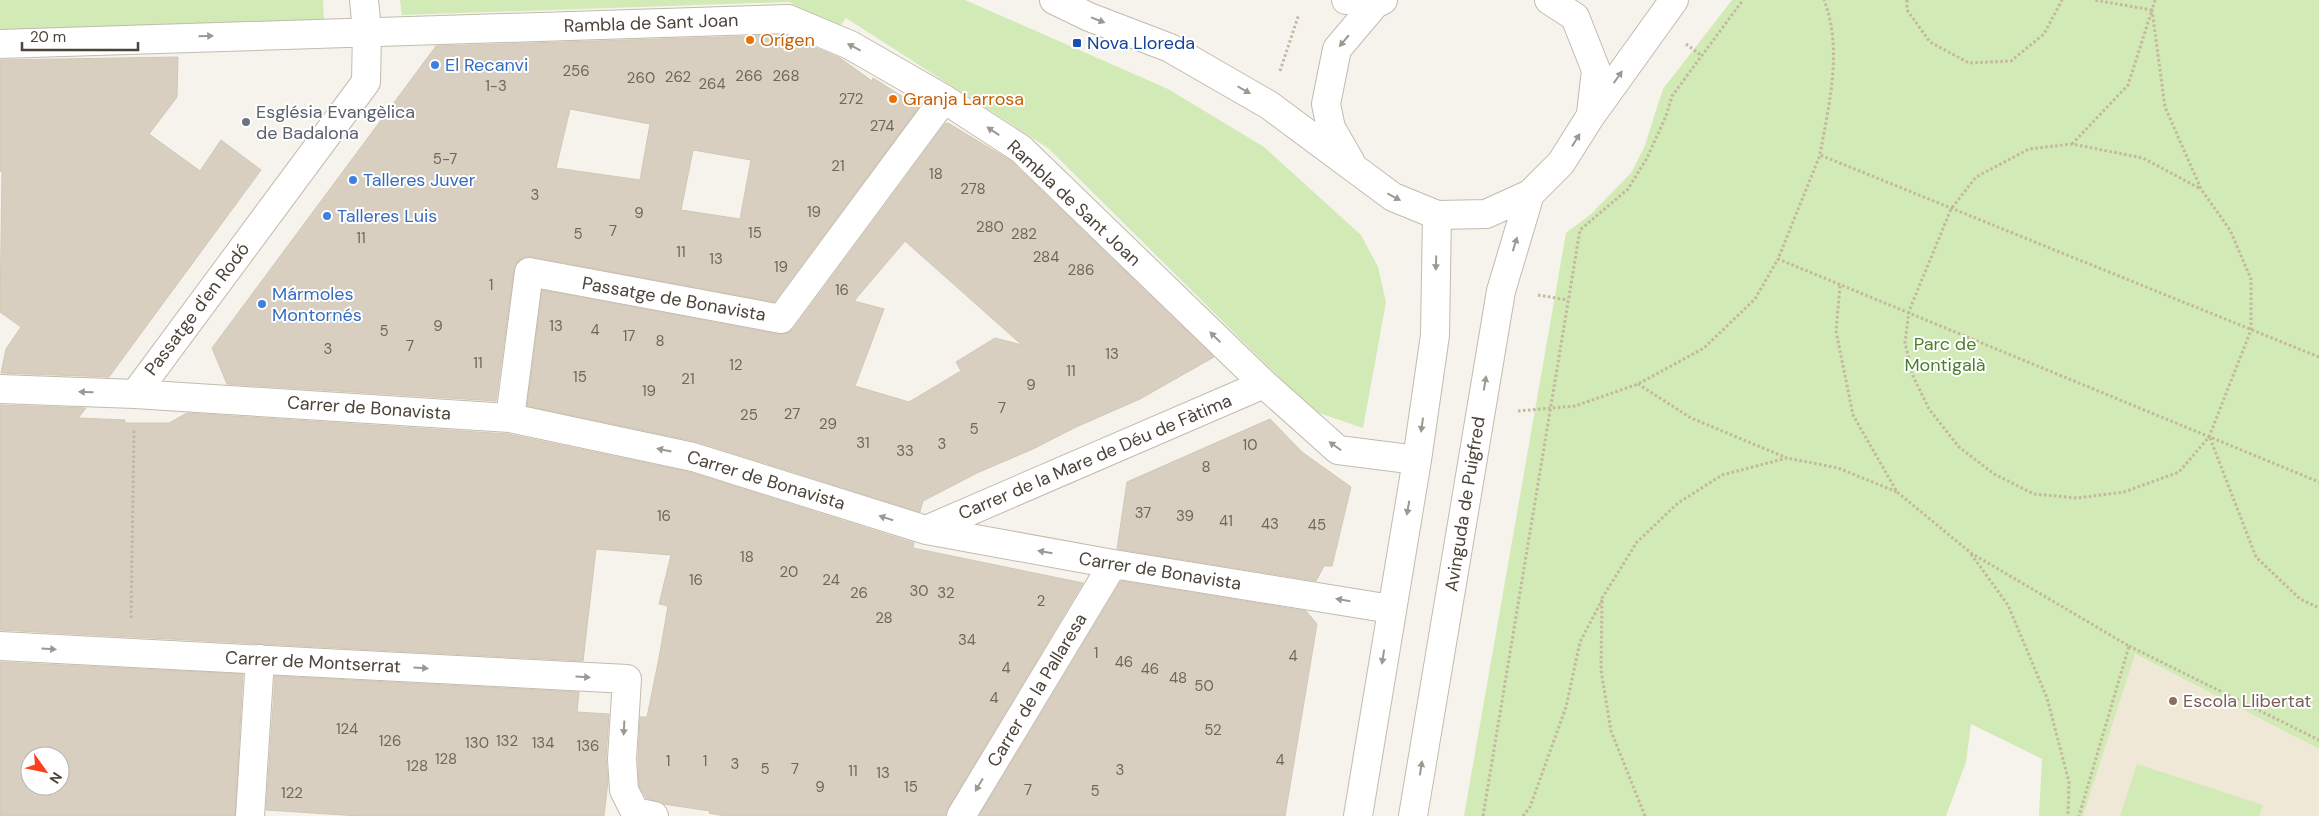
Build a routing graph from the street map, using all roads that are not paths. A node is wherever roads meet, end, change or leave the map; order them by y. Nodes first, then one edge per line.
1 (364, 0) edge
2 (1054, 0) edge
3 (1549, 0) edge
4 (1674, 0) edge
5 (1363, 1) edge
6 (367, 31) junction
7 (0, 44) edge
8 (944, 99) junction
9 (1590, 117) junction
10 (1355, 171) junction
11 (1530, 194) junction
12 (1437, 214) junction
13 (1264, 384) junction
14 (0, 389) edge
15 (135, 394) junction
16 (510, 418) junction
17 (1417, 460) junction
18 (926, 530) junction
19 (1113, 564) junction
20 (1391, 609) junction
21 (0, 646) edge
22 (260, 659) junction
23 (250, 816) edge
24 (654, 816) edge
25 (961, 816) edge
26 (1358, 816) edge
27 (1413, 816) edge

1 - 6 street, Passatge d'en Rodó
2 -> 10 street
3 - 9 street
9 -> 4 street
5 -> 10 street
7 -> 6 street, Rambla de Sant Joan
8 -> 6 street, Rambla de Sant Joan
6 - 15 street, Passatge d'en Rodó
13 -> 8 street, Rambla de Sant Joan
8 - 16 street, Passatge de Bonavista
11 -> 9 street
10 -> 12 street
11 - 12 street
27 -> 11 street, Avinguda de Puigfred
12 -> 17 street
17 -> 13 street, Rambla de Sant Joan
13 - 18 street, Carrer de la Mare de Déu de Fàtima
15 -> 14 street, Carrer de Bonavista
15 - 16 street, Carrer de Bonavista
18 -> 16 street, Carrer de Bonavista
17 -> 20 street
19 -> 18 street, Carrer de Bonavista
20 -> 19 street, Carrer de Bonavista
19 -> 25 street, Carrer de la Pallaresa
20 -> 26 street
21 -> 22 street, Carrer de Montserrat
22 - 23 street
22 -> 24 street, Carrer de Montserrat

